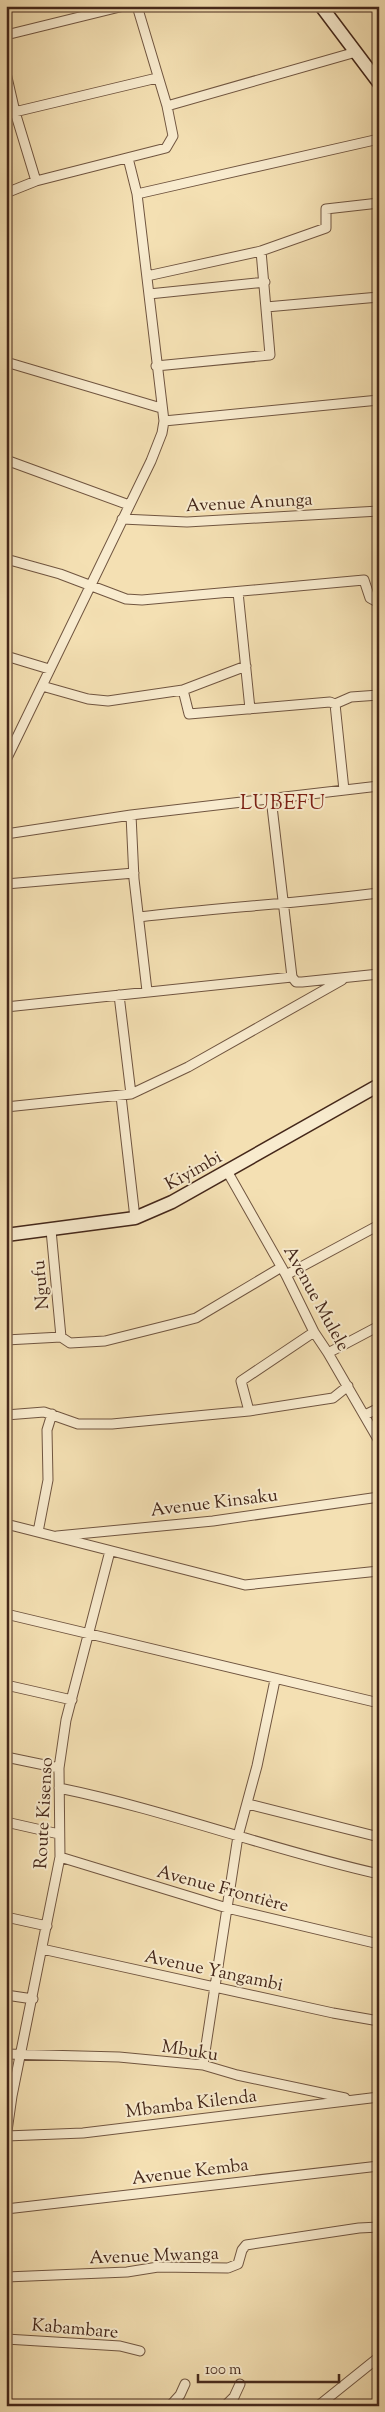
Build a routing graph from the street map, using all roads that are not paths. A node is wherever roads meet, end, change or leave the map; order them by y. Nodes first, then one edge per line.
1 (124, 6) edge
2 (147, 6) edge
3 (321, 6) edge
4 (138, 7) edge
5 (6, 35) edge
6 (356, 52) junction
7 (6, 74) edge
8 (376, 75) edge
9 (157, 78) junction
10 (167, 106) junction
11 (10, 113) edge
12 (379, 139) edge
13 (128, 158) junction
14 (36, 181) junction
15 (6, 193) edge
16 (137, 194) junction
17 (379, 203) edge
18 (261, 251) junction
19 (147, 276) junction
20 (265, 282) junction
21 (149, 294) junction
22 (379, 297) edge
23 (266, 307) junction
24 (6, 362) edge
25 (156, 366) junction
26 (379, 400) edge
27 (161, 408) junction
28 (164, 421) junction
29 (6, 460) edge
30 (129, 504) junction
31 (379, 511) edge
32 (122, 519) junction
33 (6, 560) edge
34 (90, 586) junction
35 (238, 592) junction
36 (379, 603) edge
37 (6, 656) edge
38 (246, 666) junction
39 (49, 669) junction
40 (42, 686) junction
41 (184, 690) junction
42 (379, 695) edge
43 (336, 704) junction
44 (250, 709) junction
45 (9, 748) edge
46 (6, 760) edge
47 (379, 786) edge
48 (344, 790) junction
49 (271, 798) junction
50 (131, 815) junction
51 (6, 834) edge
52 (134, 873) junction
53 (6, 884) edge
54 (379, 893) edge
55 (285, 905) junction
56 (139, 916) junction
57 (379, 974) edge
58 (292, 977) junction
59 (346, 978) junction
60 (147, 991) junction
61 (119, 995) junction
62 (6, 1007) edge
63 (379, 1084) edge
64 (131, 1094) junction
65 (121, 1096) junction
66 (6, 1107) edge
67 (227, 1171) junction
68 (135, 1218) junction
69 (379, 1225) edge
70 (51, 1230) junction
71 (6, 1235) edge
72 (283, 1272) junction
73 (379, 1326) edge
74 (314, 1332) junction
75 (61, 1337) junction
76 (6, 1340) edge
77 (328, 1353) junction
78 (348, 1386) junction
79 (379, 1408) edge
80 (249, 1411) junction
81 (52, 1414) junction
82 (6, 1415) edge
83 (365, 1415) junction
84 (374, 1424) edge
85 (379, 1441) edge
86 (379, 1497) edge
87 (6, 1524) edge
88 (38, 1532) junction
89 (52, 1537) junction
90 (110, 1551) junction
91 (379, 1571) edge
92 (6, 1614) edge
93 (88, 1633) junction
94 (275, 1680) junction
95 (6, 1685) edge
96 (72, 1700) junction
97 (379, 1703) edge
98 (6, 1757) edge
99 (59, 1768) junction
100 (59, 1788) junction
101 (248, 1804) junction
102 (6, 1822) edge
103 (59, 1834) junction
104 (238, 1836) junction
105 (379, 1837) edge
106 (60, 1857) junction
107 (379, 1874) edge
108 (227, 1908) junction
109 (6, 1917) edge
110 (47, 1926) junction
111 (379, 1944) edge
112 (42, 1949) junction
113 (215, 1988) junction
114 (6, 1995) edge
115 (32, 1999) junction
116 (379, 2021) edge
117 (6, 2054) edge
118 (21, 2055) junction
119 (203, 2065) junction
120 (9, 2095) edge
121 (379, 2097) edge
122 (352, 2099) junction
123 (6, 2137) edge
124 (379, 2166) edge
125 (6, 2209) edge
126 (379, 2227) edge
127 (6, 2277) edge
128 (6, 2339) edge
129 (140, 2351) dead end
130 (379, 2357) edge
131 (185, 2384) dead end
132 (240, 2384) dead end
133 (170, 2406) edge
134 (225, 2406) edge
135 (318, 2406) edge

1 - 5 street
2 - 4 street
3 - 6 street
4 - 9 street
6 - 8 street
6 - 10 street
7 - 11 street
9 - 10 street
9 - 11 street
10 - 13 street
11 - 14 street
12 - 16 street
13 - 14 street
13 - 16 street
14 - 15 street
16 - 19 street
17 - 18 street
18 - 19 street
18 - 20 street
19 - 21 street
20 - 21 street
20 - 23 street
21 - 25 street
22 - 23 street
23 - 25 street
24 - 27 street
25 - 27 street
26 - 28 street
27 - 28 street
28 - 30 street
29 - 30 street
30 - 32 street
31 - 32 street, Avenue Anunga
32 - 34 street
33 - 34 street
34 - 35 street
34 - 39 street
35 - 36 street
35 - 38 street
37 - 39 street
38 - 41 street
38 - 44 street
39 - 40 street
40 - 41 street
40 - 45 street
41 - 44 street
42 - 43 street
43 - 44 street
43 - 48 street
45 - 46 street
47 - 48 street
48 - 49 street
49 - 50 street
49 - 55 street
50 - 51 street
50 - 52 street
52 - 53 street
52 - 56 street
54 - 55 street
55 - 56 street
55 - 58 street
56 - 60 street
57 - 59 street
58 - 59 street
58 - 60 street
59 - 64 street
60 - 61 street
61 - 62 street
61 - 64 street
63 - 67 street, Kiyimbi
64 - 65 street
65 - 66 street
65 - 68 street
67 - 68 street, Kiyimbi
67 - 72 street, Avenue Mulele
68 - 70 street, Kiyimbi
69 - 72 street
70 - 71 street, Kiyimbi
70 - 75 street, Ngufu
72 - 74 street, Avenue Mulele
72 - 75 street
73 - 77 street
74 - 77 street, Avenue Mulele
74 - 80 street
75 - 76 street
77 - 78 street, Avenue Mulele
78 - 80 street
78 - 83 street, Avenue Mulele
79 - 83 street
80 - 81 street
81 - 82 street
81 - 88 street
83 - 84 street, Avenue Mulele
84 - 85 street, Avenue Mulele
86 - 89 street, Avenue Kinsaku
87 - 88 street
88 - 89 street
89 - 90 street
90 - 91 street
90 - 93 street, Route Kisenso
92 - 93 street
93 - 94 street
93 - 96 street, Route Kisenso
94 - 97 street
94 - 101 street
95 - 96 street
96 - 99 street, Route Kisenso
98 - 99 street
99 - 100 street, Route Kisenso
100 - 103 street, Route Kisenso
100 - 104 street
101 - 104 street
101 - 105 street
102 - 103 street
103 - 106 street, Route Kisenso
104 - 107 street
104 - 108 street
106 - 108 street, Avenue Frontière
106 - 110 street, Route Kisenso
108 - 111 street, Avenue Frontière
108 - 113 street
109 - 110 street
110 - 112 street, Route Kisenso
112 - 113 street, Avenue Yangambi
112 - 115 street, Route Kisenso
113 - 116 street, Avenue Yangambi
113 - 119 street
114 - 115 street
115 - 118 street, Route Kisenso
117 - 118 street, Mbuku
118 - 119 street, Mbuku
118 - 120 street, Route Kisenso
119 - 122 street, Mbuku
120 - 123 street, Route Kisenso
121 - 122 street, Mbamba Kilenda
122 - 123 street, Mbamba Kilenda
124 - 125 street, Avenue Kemba
126 - 127 street, Avenue Mwanga
128 - 129 street, Kabambare
130 - 135 street
131 - 133 street
132 - 134 street

